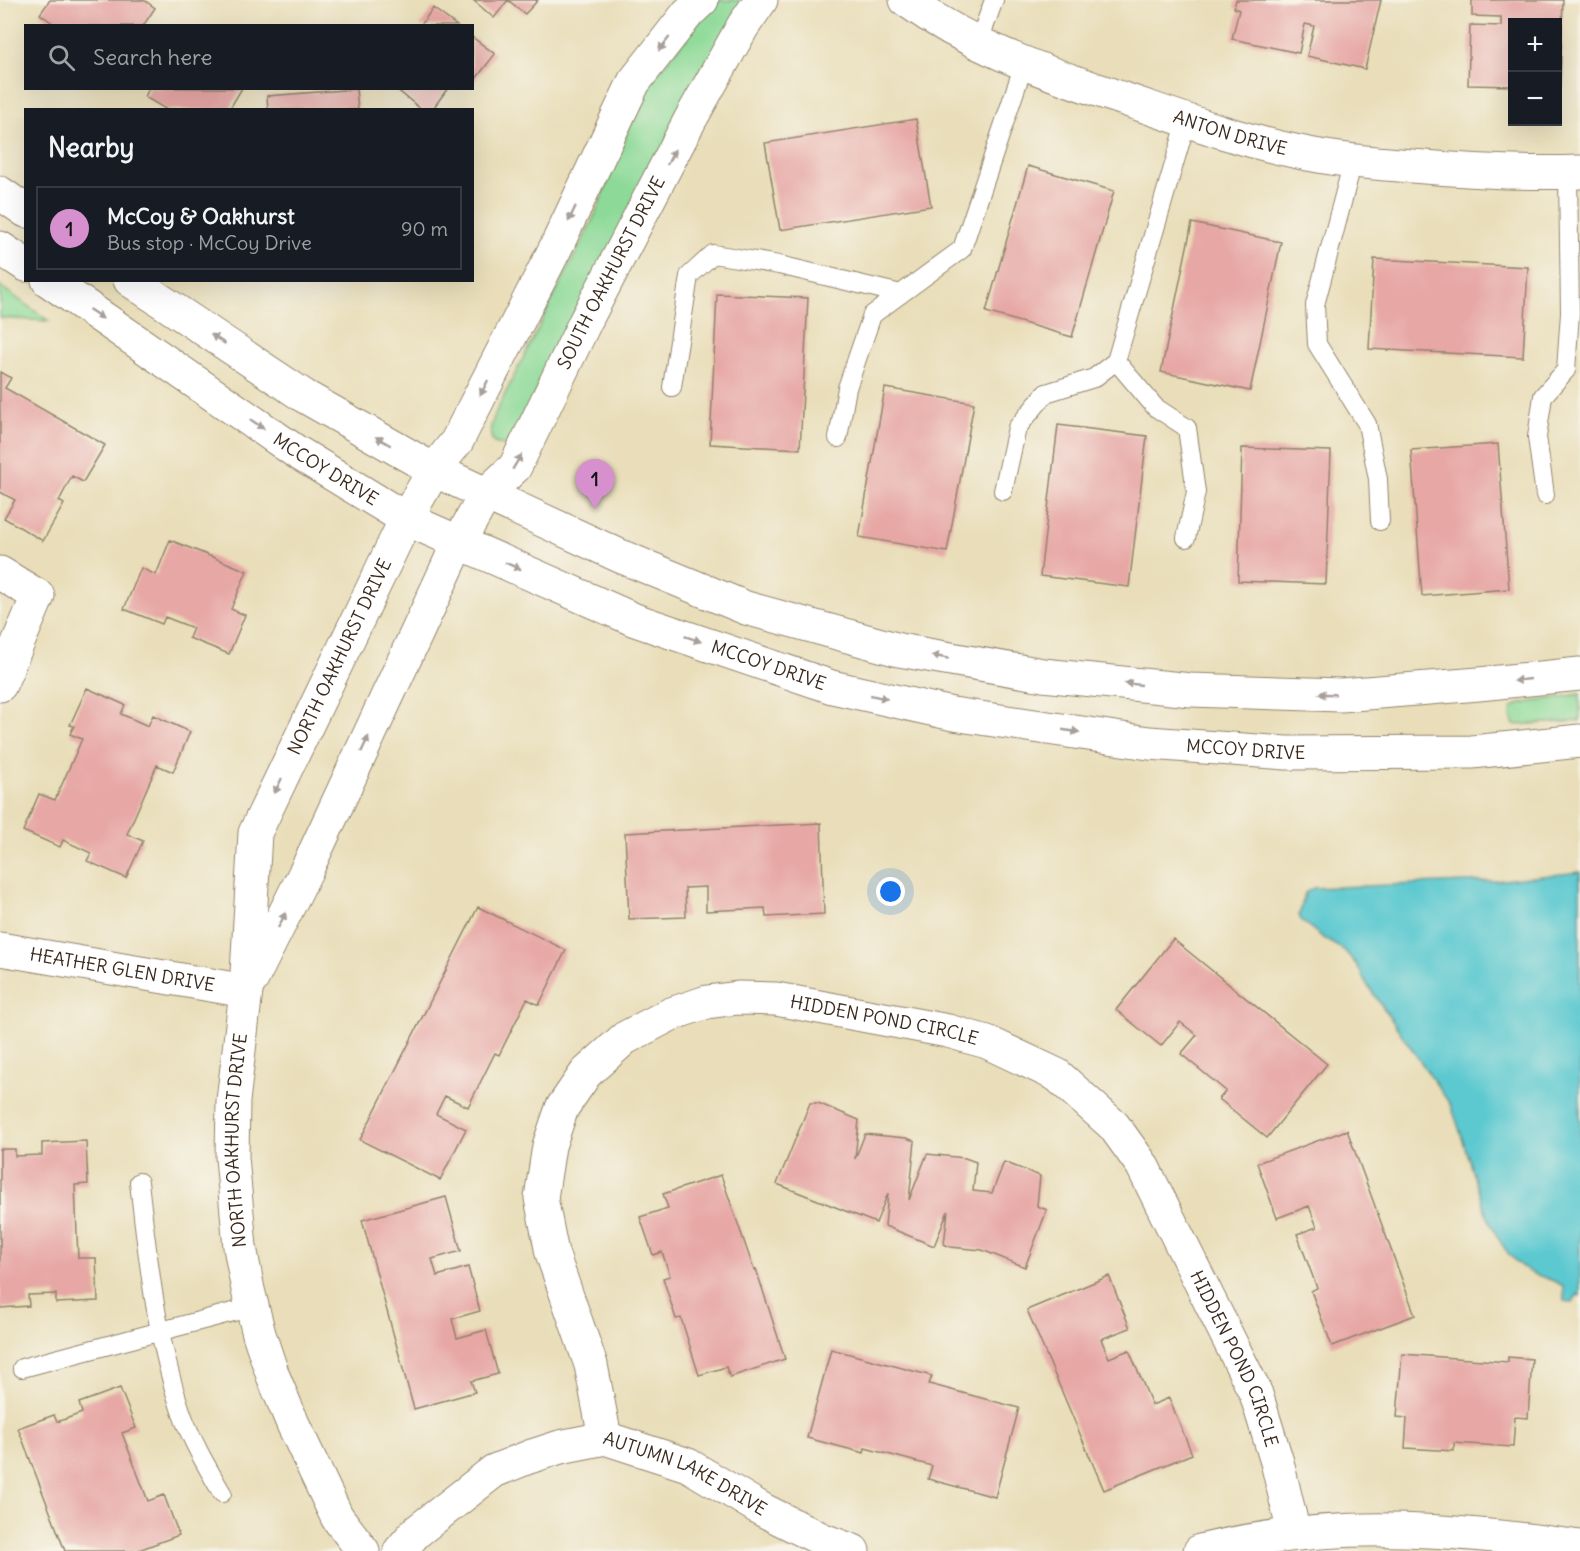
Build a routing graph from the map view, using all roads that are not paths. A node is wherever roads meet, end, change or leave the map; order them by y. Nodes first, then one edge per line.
1 (702, 0) edge
2 (761, 0) edge
3 (906, 0) edge
4 (994, 0) edge
5 (978, 44) junction
6 (1024, 64) junction
7 (1187, 120) junction
8 (1353, 161) junction
9 (1574, 172) edge
10 (0, 194) edge
11 (24, 209) edge
12 (0, 248) edge
13 (24, 264) edge
14 (51, 282) edge
15 (133, 282) edge
16 (901, 294) junction
17 (1116, 361) junction
18 (1573, 372) edge
19 (672, 387) dead end
20 (838, 438) dead end
21 (434, 470) junction
22 (1003, 491) dead end
23 (486, 494) junction
24 (1545, 495) dead end
25 (406, 519) junction
26 (1380, 521) dead end
27 (1186, 538) dead end
28 (459, 542) junction
29 (0, 573) edge
30 (1580, 674) edge
31 (0, 685) edge
32 (1580, 741) edge
33 (0, 949) edge
34 (246, 992) junction
35 (139, 1182) dead end
36 (252, 1307) junction
37 (159, 1332) junction
38 (22, 1368) dead end
39 (605, 1438) junction
40 (222, 1493) dead end
41 (1294, 1533) junction
42 (1580, 1547) edge
43 (363, 1551) edge
44 (400, 1551) edge
45 (853, 1551) edge
46 (1200, 1551) edge

1 -> 21 street
23 -> 2 street, SOUTH OAKHURST DRIVE
3 - 5 street, ANTON DRIVE
4 - 5 lane
5 - 6 street, ANTON DRIVE
6 - 7 street, ANTON DRIVE
6 - 16 lane
7 - 8 street, ANTON DRIVE
7 - 17 lane
8 - 9 street, ANTON DRIVE
8 - 26 lane
9 - 18 lane
10 - 11 street
12 - 13 street
14 -> 25 street, MCCOY DRIVE
21 -> 15 street
16 - 19 lane
16 - 20 lane
17 - 22 lane
17 - 27 lane
18 - 24 lane
21 - 23 street
21 - 25 street, NORTH OAKHURST DRIVE
23 - 28 street, SOUTH OAKHURST DRIVE
30 -> 23 street
25 - 28 street, MCCOY DRIVE
25 -> 34 street, NORTH OAKHURST DRIVE
28 -> 32 street, MCCOY DRIVE
34 -> 28 street, NORTH OAKHURST DRIVE
29 - 31 street
33 - 34 street, HEATHER GLEN DRIVE
34 - 36 street, NORTH OAKHURST DRIVE
35 - 37 lane
36 - 37 lane
36 - 43 street, NORTH OAKHURST DRIVE
37 - 38 lane
37 - 40 lane
39 - 41 street, HIDDEN POND CIRCLE
39 - 44 street, AUTUMN LAKE DRIVE
39 - 45 street, AUTUMN LAKE DRIVE
41 - 42 street
41 - 46 street

